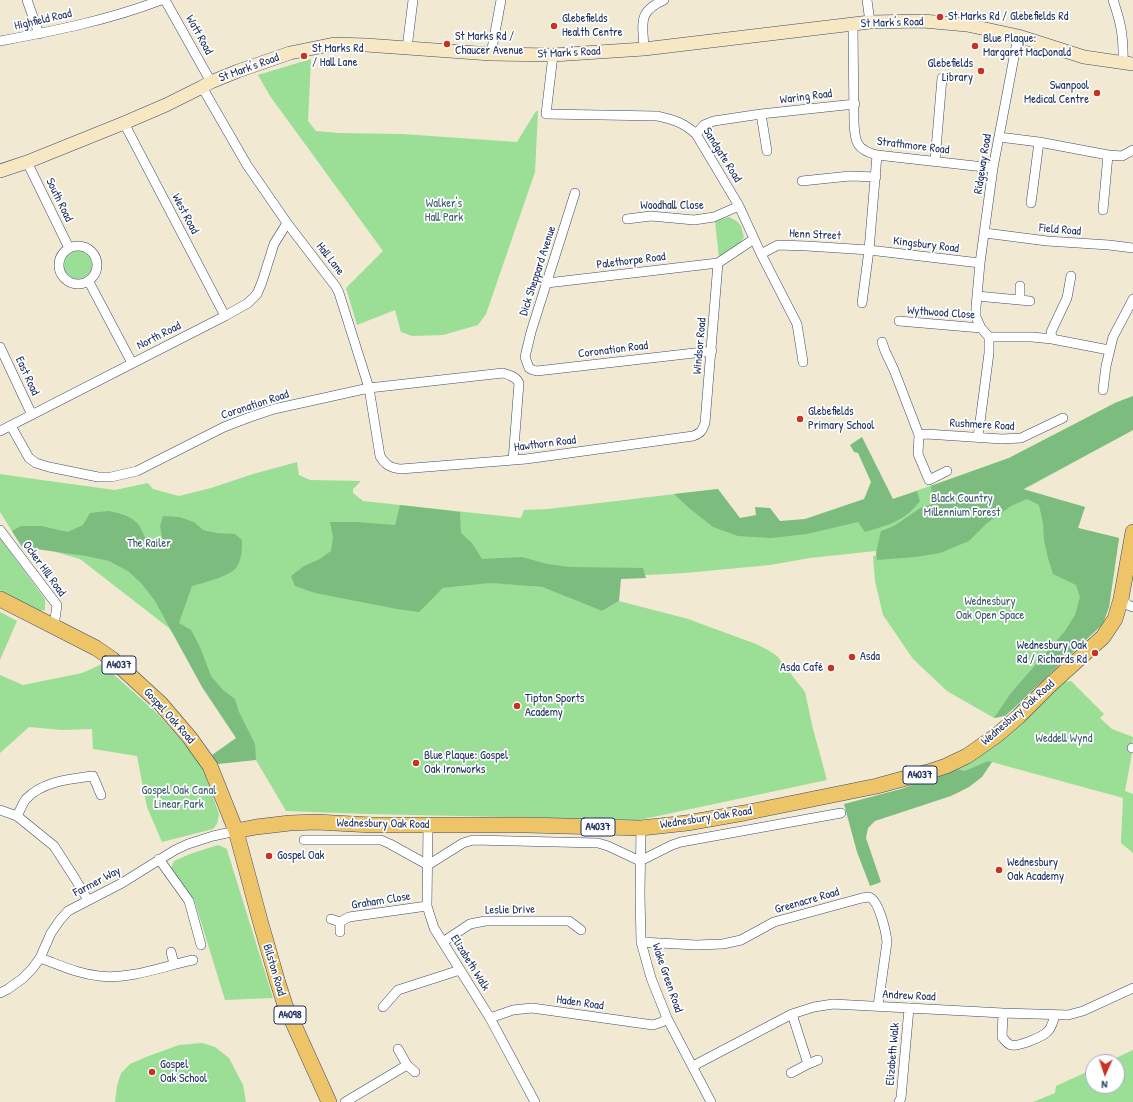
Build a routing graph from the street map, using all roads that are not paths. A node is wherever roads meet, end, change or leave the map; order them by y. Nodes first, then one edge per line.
1 (27, 0) edge
2 (161, 0) edge
3 (165, 0) edge
4 (413, 0) edge
5 (500, 0) edge
6 (664, 0) edge
7 (868, 0) edge
8 (1113, 0) edge
9 (870, 22) junction
10 (854, 25) junction
11 (39, 34) junction
12 (1018, 36) junction
13 (0, 42) edge
14 (407, 48) junction
15 (644, 49) junction
16 (491, 54) junction
17 (553, 55) junction
18 (1128, 63) edge
19 (942, 78) dead end
20 (207, 85) junction
21 (855, 104) junction
22 (761, 114) junction
23 (124, 123) junction
24 (696, 134) junction
25 (999, 137) junction
26 (1039, 142) junction
27 (1133, 150) edge
28 (767, 151) dead end
29 (877, 155) junction
30 (1108, 155) junction
31 (935, 161) junction
32 (27, 162) junction
33 (993, 168) junction
34 (0, 171) edge
35 (876, 177) junction
36 (802, 181) dead end
37 (575, 193) dead end
38 (1031, 203) dead end
39 (739, 206) junction
40 (1103, 210) dead end
41 (627, 219) dead end
42 (287, 223) junction
43 (985, 233) junction
44 (754, 239) junction
45 (69, 248) junction
46 (1133, 248) edge
47 (869, 250) junction
48 (761, 254) junction
49 (718, 263) junction
50 (980, 263) junction
51 (1071, 276) dead end
52 (89, 282) junction
53 (547, 283) junction
54 (1020, 286) dead end
55 (978, 296) junction
56 (1133, 299) edge
57 (1020, 300) junction
58 (1030, 300) dead end
59 (862, 303) dead end
60 (225, 316) junction
61 (899, 322) dead end
62 (981, 328) junction
63 (989, 337) junction
64 (1052, 338) junction
65 (882, 342) dead end
66 (0, 347) edge
67 (1109, 350) junction
68 (712, 351) junction
69 (525, 356) joint
70 (803, 362) dead end
71 (132, 363) junction
72 (369, 388) junction
73 (1103, 390) dead end
74 (32, 414) junction
75 (1063, 418) dead end
76 (11, 426) junction
77 (703, 430) joint
78 (0, 431) edge
79 (919, 436) junction
80 (978, 437) junction
81 (513, 460) junction
82 (389, 466) joint
83 (947, 471) dead end
84 (0, 530) edge
85 (1133, 532) edge
86 (0, 599) edge
87 (1127, 603) edge
88 (54, 626) junction
89 (100, 795) dead end
90 (0, 810) edge
91 (841, 813) dead end
92 (17, 816) junction
93 (428, 825) junction
94 (641, 828) junction
95 (236, 831) junction
96 (304, 840) dead end
97 (159, 859) junction
98 (640, 861) junction
99 (428, 865) junction
100 (88, 900) junction
101 (427, 906) junction
102 (331, 919) dead end
103 (340, 922) junction
104 (581, 930) dead end
105 (340, 932) dead end
106 (443, 942) junction
107 (641, 942) junction
108 (201, 945) dead end
109 (171, 952) dead end
110 (40, 958) junction
111 (193, 960) dead end
112 (174, 964) junction
113 (460, 970) junction
114 (1133, 988) edge
115 (0, 993) edge
116 (878, 1006) junction
117 (382, 1007) dead end
118 (909, 1008) junction
119 (1003, 1013) junction
120 (792, 1014) junction
121 (1055, 1015) junction
122 (490, 1018) junction
123 (667, 1018) junction
124 (398, 1050) dead end
125 (818, 1060) dead end
126 (808, 1064) junction
127 (407, 1065) junction
128 (693, 1066) junction
129 (415, 1072) dead end
130 (791, 1073) dead end
131 (329, 1102) edge
132 (345, 1102) edge
133 (535, 1102) edge
134 (711, 1102) edge
135 (899, 1102) edge

1 - 11 street
2 - 11 street, Highfield Road
3 - 20 street, Watt Road
4 - 14 street
5 - 16 street
6 - 15 street
7 - 9 street
8 - 18 street
9 - 10 street, St Mark's Road
9 - 12 street, St Mark's Road
10 - 15 street, St Mark's Road
10 - 21 street, Strathmore Road
11 - 13 street, Highfield Road
12 - 18 street, St Mark's Road
12 - 25 street, Ridgeway Road
14 - 16 street, St Mark's Road
14 - 20 street, St Mark's Road
15 - 17 street, St Mark's Road
16 - 17 street, St Mark's Road
17 - 24 street, Sandgate Road
19 - 31 street
20 - 23 street, St Mark's Road
20 - 42 street, Hall Lane
21 - 22 street, Waring Road
21 - 29 street, Strathmore Road
22 - 24 street, Waring Road
22 - 28 street
23 - 32 street, St Mark's Road
23 - 60 street, West Road
24 - 39 street, Sandgate Road
25 - 26 street
25 - 33 street, Ridgeway Road
26 - 30 street
26 - 38 street
27 - 30 street
29 - 31 street, Strathmore Road
29 - 35 street
30 - 40 street
31 - 33 street, Strathmore Road
32 - 34 street, St Mark's Road
32 - 45 street, South Road
33 - 43 street, Ridgeway Road
35 - 36 street
35 - 47 street
37 - 53 street, Dick Sheppard Avenue
39 - 41 street, Woodhall Close
39 - 44 street, Sandgate Road
42 - 60 street, North Road
42 - 72 street, Hall Lane
43 - 46 street, Field Road
43 - 50 street, Ridgeway Road
44 - 48 street, Sandgate Road
44 - 49 street
45 - 52 street
45 - 52 street
47 - 48 street, Henn Street
47 - 50 street, Kingsbury Road
47 - 59 street
48 - 70 street, Sandgate Road
49 - 53 street, Palethorpe Road
49 - 68 street, Windsor Road
50 - 55 street, Ridgeway Road
51 - 64 street
52 - 71 street
53 - 69 street, Dick Sheppard Avenue
54 - 57 street
55 - 57 street
55 - 62 street, Ridgeway Road
56 - 67 street
57 - 58 street
60 - 71 street, North Road
61 - 62 street, Wythwood Close
62 - 63 street, Ridgeway Road
63 - 64 street
63 - 80 street
64 - 67 street
65 - 79 street
66 - 74 street, East Road
67 - 73 street
68 - 69 street, Coronation Road
68 - 77 street, Windsor Road
71 - 74 street, North Road
72 - 76 street, Coronation Road
72 - 81 street, Coronation Road
72 - 82 street, Hall Lane
74 - 76 street, North Road
75 - 80 street, Rushmere Road
76 - 78 street, North Road
77 - 81 street, Hawthorn Road
79 - 80 street, Rushmere Road
79 - 83 street
81 - 82 street, Hawthorn Road
84 - 88 street, Ocker Hill Road
85 - 87 main road, A4037
86 - 88 main road, Gospel Oak Road / A4037
87 - 94 main road, Wednesbury Oak Road / A4037
88 - 95 main road, Gospel Oak Road / A4037
89 - 92 street
90 - 92 street
91 - 98 street, Wednesbury Oak Road
92 - 100 street
93 - 94 main road, Wednesbury Oak Road / A4037
93 - 95 main road, Wednesbury Oak Road / A4037
93 - 99 street, Elizabeth Walk
94 - 98 street, Wake Green Road
95 - 97 street, Farmer Way
95 - 131 main road, Bilston Road / A4098
96 - 99 street, Wednesbury Oak Road
97 - 100 street, Farmer Way
97 - 108 street
98 - 99 street
98 - 107 street, Wake Green Road
99 - 101 street, Elizabeth Walk
100 - 110 street, Farmer Way
101 - 103 street, Graham Close
101 - 106 street, Elizabeth Walk
102 - 103 street, Graham Close
103 - 105 street, Graham Close
104 - 106 street, Leslie Drive
106 - 113 street, Elizabeth Walk
107 - 116 street, Greenacre Road
107 - 123 street, Wake Green Road
109 - 112 street
110 - 112 street
110 - 115 street, Farmer Way
111 - 112 street
113 - 117 street
113 - 122 street, Elizabeth Walk
114 - 121 street, Andrew Road
116 - 118 street, Andrew Road
116 - 120 street, Andrew Road
118 - 119 street, Andrew Road
118 - 135 street, Elizabeth Walk
119 - 121 street, Andrew Road
119 - 121 street
120 - 126 street
120 - 128 street, Andrew Road
122 - 123 street, Haden Road
122 - 133 street, Elizabeth Walk
123 - 128 street, Wake Green Road
124 - 127 street
125 - 126 street
126 - 130 street
127 - 129 street
127 - 132 street
128 - 134 street, Wake Green Road

